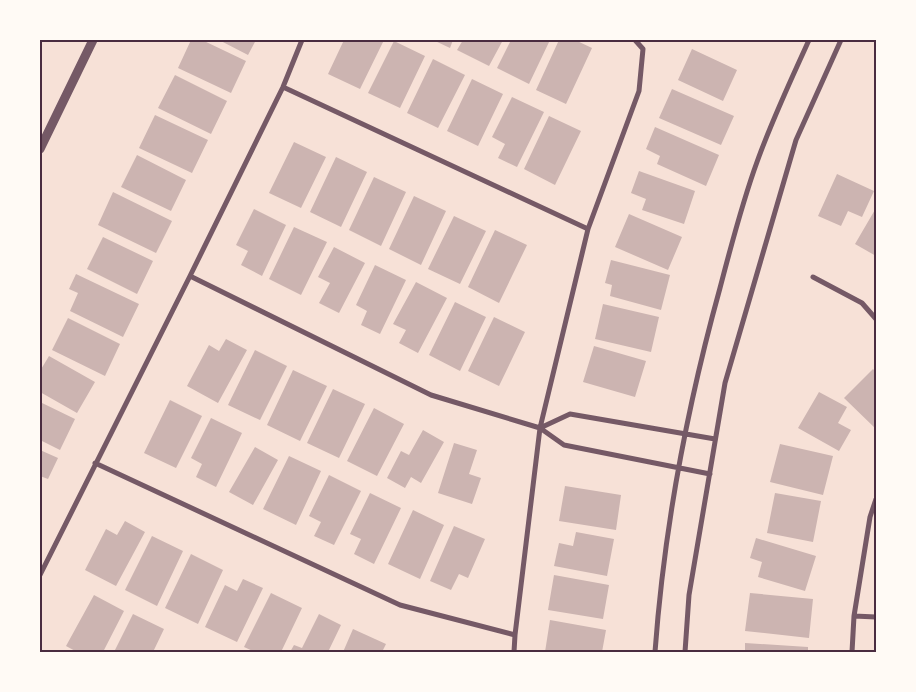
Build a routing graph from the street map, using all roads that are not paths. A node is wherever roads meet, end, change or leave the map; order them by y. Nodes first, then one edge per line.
1 (92, 40) edge
2 (302, 40) edge
3 (635, 40) edge
4 (809, 40) edge
5 (841, 40) edge
6 (283, 86) junction
7 (40, 150) edge
8 (588, 229) junction
9 (190, 276) junction
10 (813, 277) dead end
11 (876, 319) edge
12 (540, 428) junction
13 (685, 434) junction
14 (715, 439) junction
15 (95, 463) junction
16 (678, 467) junction
17 (710, 474) junction
18 (876, 499) edge
19 (40, 575) edge
20 (854, 616) junction
21 (876, 617) edge
22 (515, 635) junction
23 (514, 652) edge
24 (654, 652) edge
25 (685, 652) edge
26 (852, 652) edge

1 - 7 street
2 - 6 street
3 - 8 street
4 - 13 street
5 - 14 street
6 - 8 street
6 - 9 street
8 - 12 street
9 - 12 street
9 - 15 street
10 - 11 street
12 - 13 street
12 - 16 street
12 - 22 street
13 - 14 street
13 - 16 street
14 - 17 street
15 - 19 street
15 - 22 street
16 - 17 street
16 - 24 street
17 - 25 street
18 - 20 street
20 - 21 street
20 - 26 street
22 - 23 street

